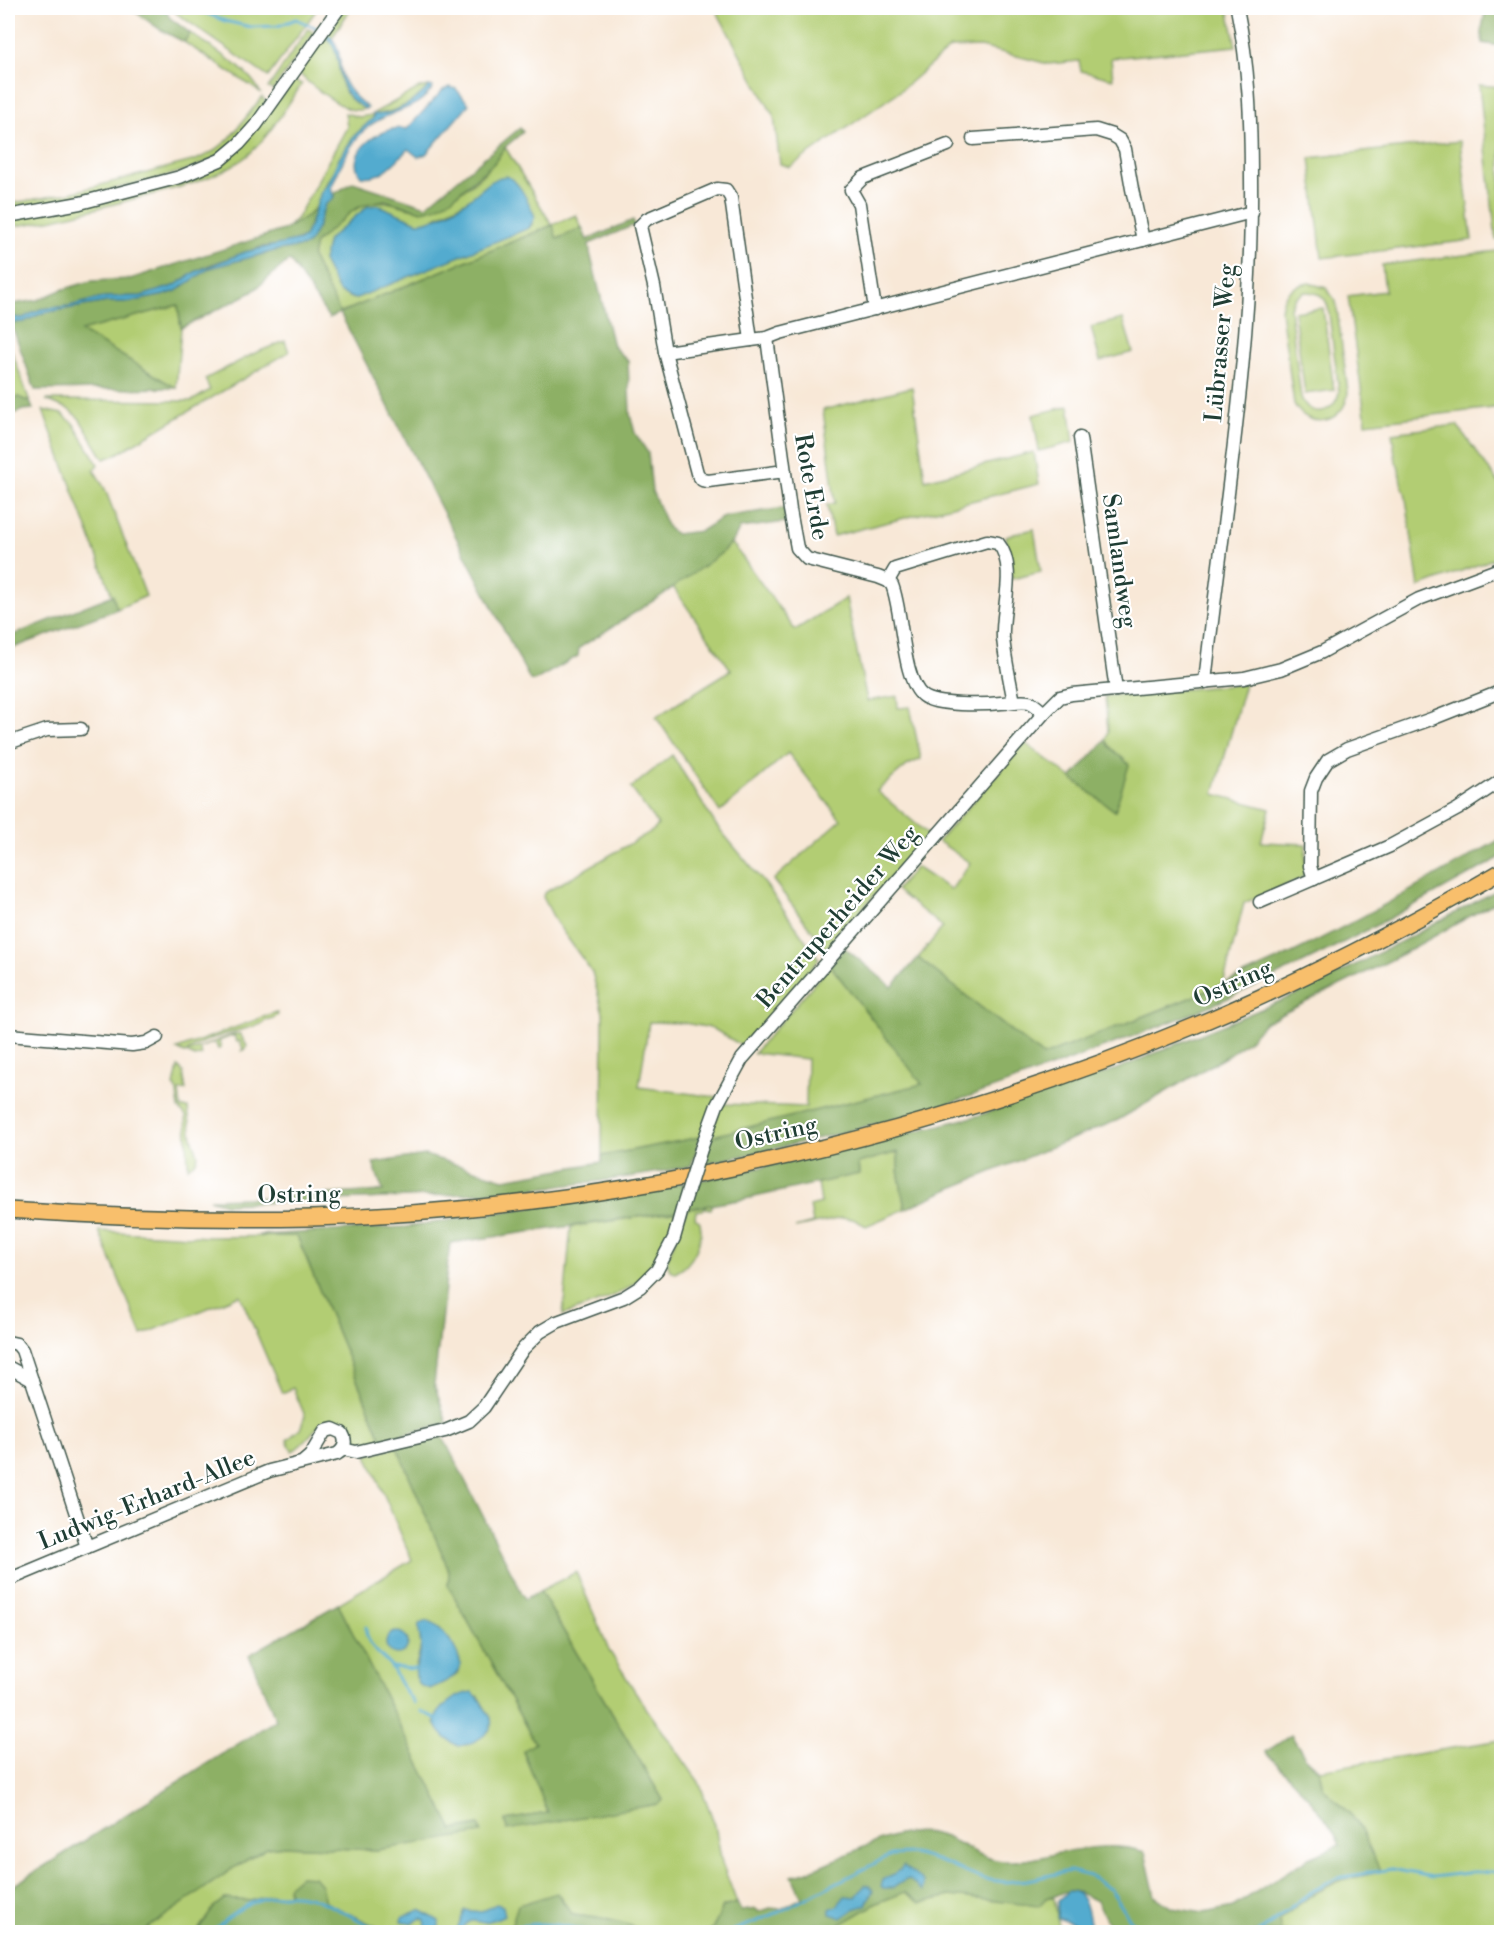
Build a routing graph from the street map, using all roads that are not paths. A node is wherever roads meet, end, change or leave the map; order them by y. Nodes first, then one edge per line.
1 (339, 8) edge
2 (1237, 8) edge
3 (973, 139) dead end
4 (948, 145) dead end
5 (1251, 212) junction
6 (8, 216) edge
7 (1143, 240) junction
8 (874, 309) junction
9 (767, 338) junction
10 (751, 340) junction
11 (665, 352) junction
12 (1080, 438) dead end
13 (785, 471) junction
14 (1502, 568) edge
15 (888, 581) junction
16 (1205, 682) junction
17 (1116, 690) junction
18 (1502, 691) edge
19 (1014, 702) junction
20 (1044, 713) junction
21 (81, 729) dead end
22 (8, 743) edge
23 (1502, 780) edge
24 (1502, 871) edge
25 (1314, 879) junction
26 (1260, 902) dead end
27 (8, 1035) edge
28 (157, 1037) dead end
29 (8, 1210) edge
30 (8, 1342) edge
31 (8, 1367) edge
32 (32, 1380) junction
33 (344, 1449) junction
34 (303, 1462) junction
35 (87, 1547) junction
36 (8, 1580) edge

1 - 6 street
2 - 5 street, Lübrasser Weg
3 - 7 street
4 - 8 street
5 - 7 street
5 - 16 street, Lübrasser Weg
7 - 8 street
8 - 9 street
9 - 10 street
9 - 13 street, Rote Erde
10 - 11 street
10 - 11 street
11 - 13 street
12 - 17 street, Samlandweg
13 - 15 street, Rote Erde
14 - 16 street, Bentruperheider Weg
15 - 19 street
15 - 19 street
16 - 17 street, Bentruperheider Weg
17 - 20 street, Bentruperheider Weg
18 - 25 street
19 - 20 street
20 - 33 street, Bentruperheider Weg, bridge
21 - 22 street
23 - 25 street
24 - 29 main road, Ostring
25 - 26 street
27 - 28 street
30 - 32 street
31 - 32 street
32 - 35 street
33 - 34 street, Ludwig-Erhard-Allee
33 - 34 street
34 - 35 street, Ludwig-Erhard-Allee
35 - 36 street, Ludwig-Erhard-Allee

